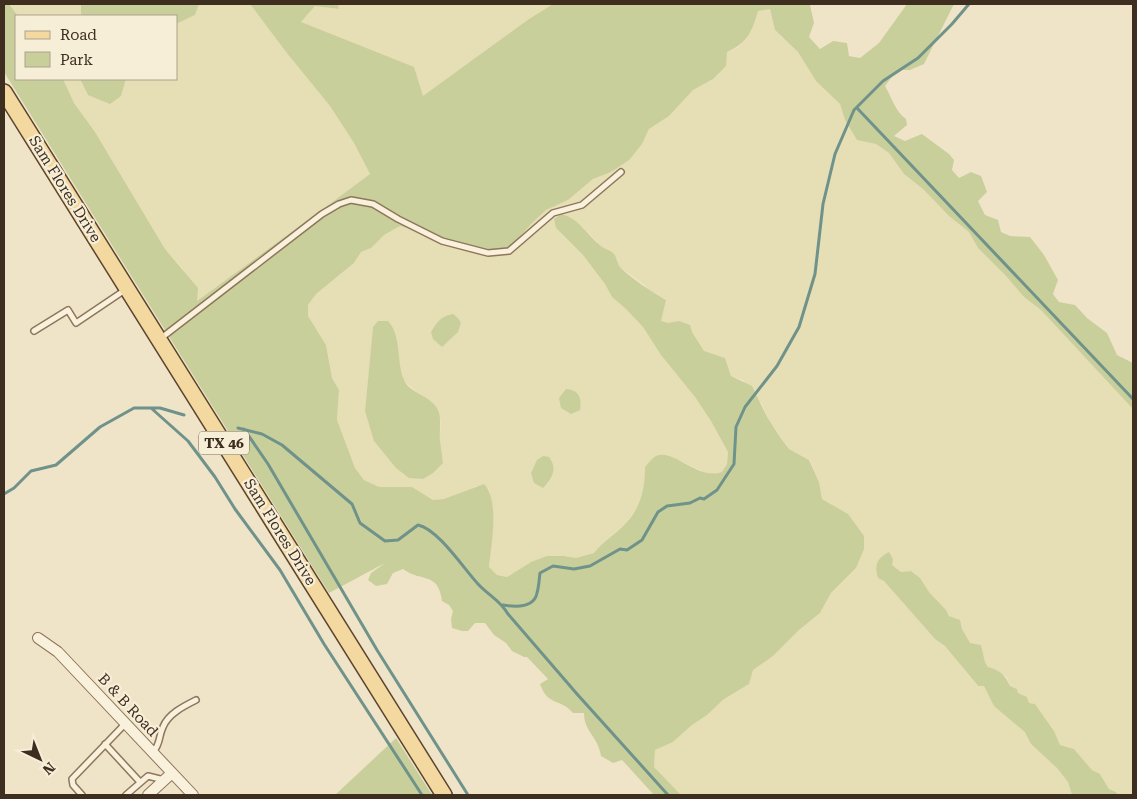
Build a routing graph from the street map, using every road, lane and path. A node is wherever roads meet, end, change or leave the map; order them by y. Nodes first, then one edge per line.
1 (4, 92) edge
2 (621, 172) dead end
3 (128, 288) junction
4 (34, 331) dead end
5 (160, 340) junction
6 (38, 638) dead end
7 (196, 700) dead end
8 (125, 724) junction
9 (105, 744) junction
10 (153, 752) junction
11 (168, 776) junction
12 (140, 782) junction
13 (82, 795) edge
14 (126, 795) edge
15 (148, 795) edge
16 (193, 795) edge
17 (444, 795) edge

1 - 3 main road, Sam Flores Drive / TX 46
2 - 5 lane
3 - 4 lane
3 - 5 main road, Sam Flores Drive / TX 46
5 - 17 main road, Sam Flores Drive / TX 46
6 - 8 street, B & B Road
7 - 10 lane
8 - 9 lane
8 - 10 street, B & B Road
9 - 12 lane
9 - 13 lane
10 - 11 street, B & B Road
11 - 12 lane
11 - 15 street
11 - 16 street, B & B Road
12 - 14 lane

